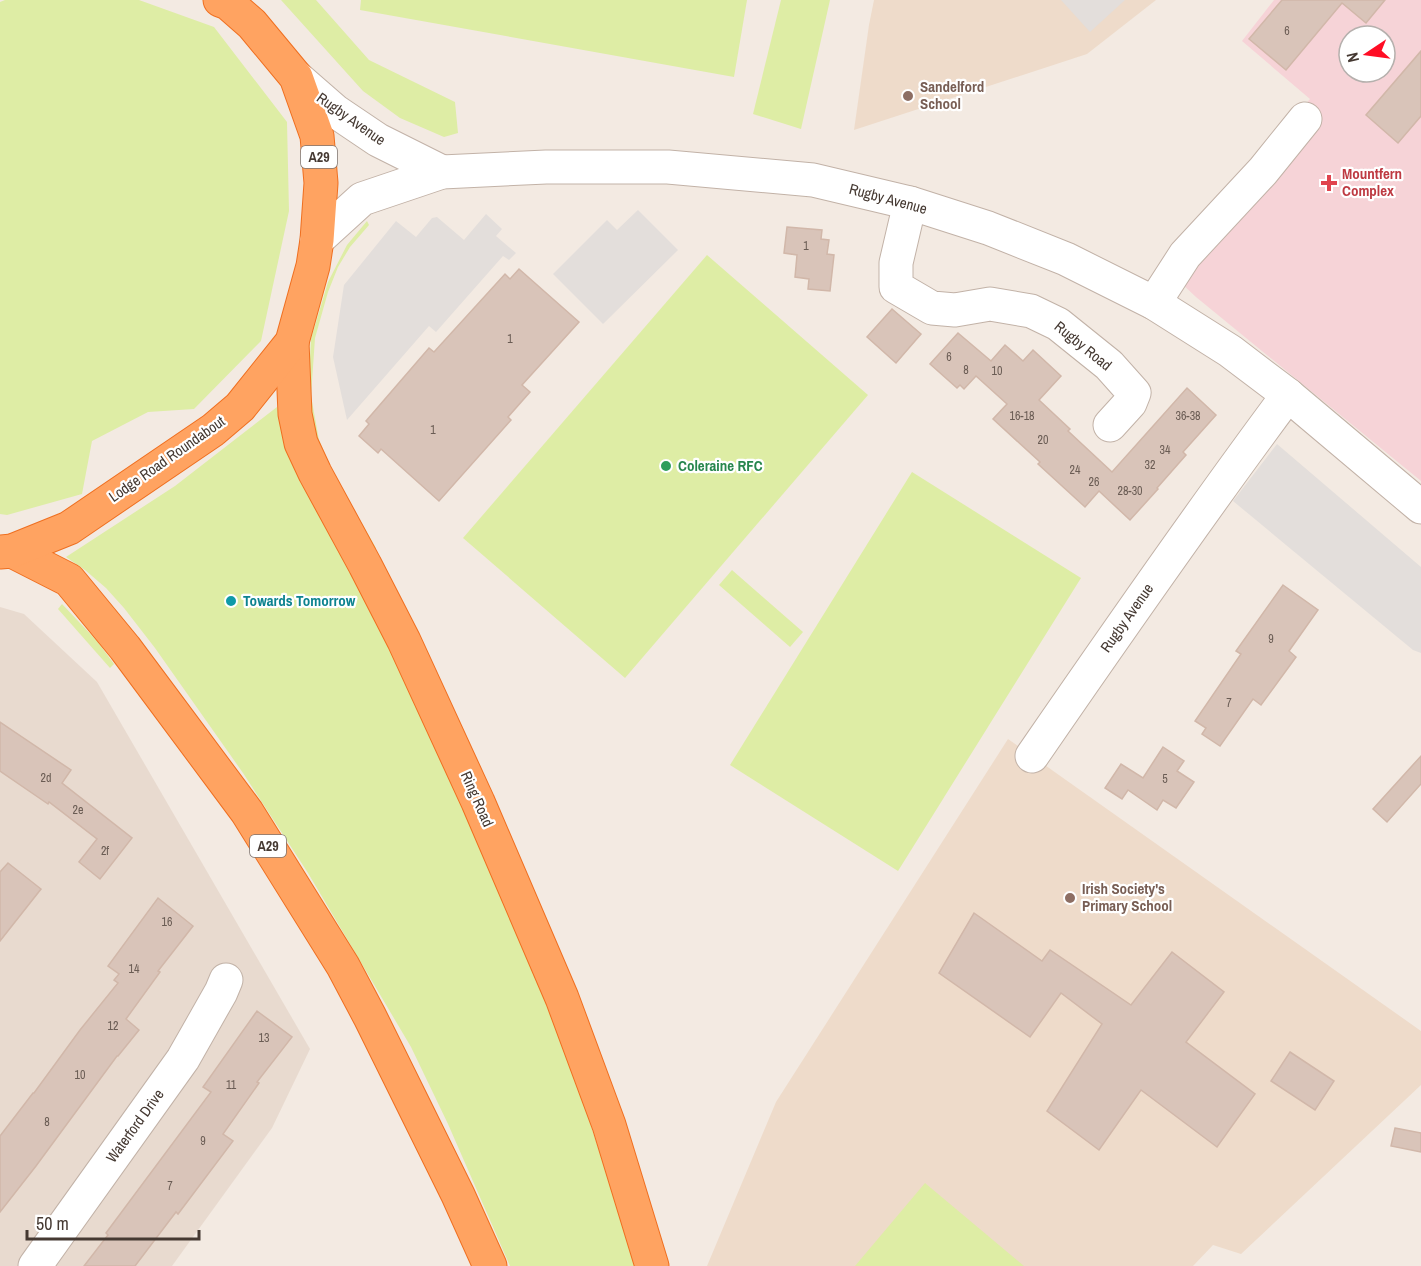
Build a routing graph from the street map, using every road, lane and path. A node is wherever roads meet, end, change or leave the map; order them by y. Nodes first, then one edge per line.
1 (225, 1) edge
2 (296, 77) junction
3 (1305, 119) dead end
4 (442, 172) junction
5 (910, 203) junction
6 (318, 240) junction
7 (1154, 303) junction
8 (292, 342) junction
9 (1288, 394) junction
10 (1110, 425) dead end
11 (1421, 507) edge
12 (6, 551) edge
13 (1032, 756) dead end
14 (226, 980) dead end
15 (35, 1266) edge
16 (490, 1266) edge
17 (652, 1266) edge

1 - 2 highway, Lodge Road Roundabout / A29
2 - 4 street, Rugby Avenue
2 - 6 highway, Lodge Road Roundabout / A29
3 - 7 street
4 - 5 street, Rugby Avenue
4 - 6 street, Rugby Avenue
5 - 7 street, Rugby Avenue
5 - 10 street, Rugby Road
6 - 8 highway, Lodge Road Roundabout / A29
7 - 9 street, Rugby Avenue
8 - 12 highway, Lodge Road Roundabout / A29
8 - 17 highway, Ring Road / A29
9 - 11 street, Rugby Avenue
9 - 13 street, Rugby Avenue
12 - 16 highway, A29
14 - 15 street, Waterford Drive

